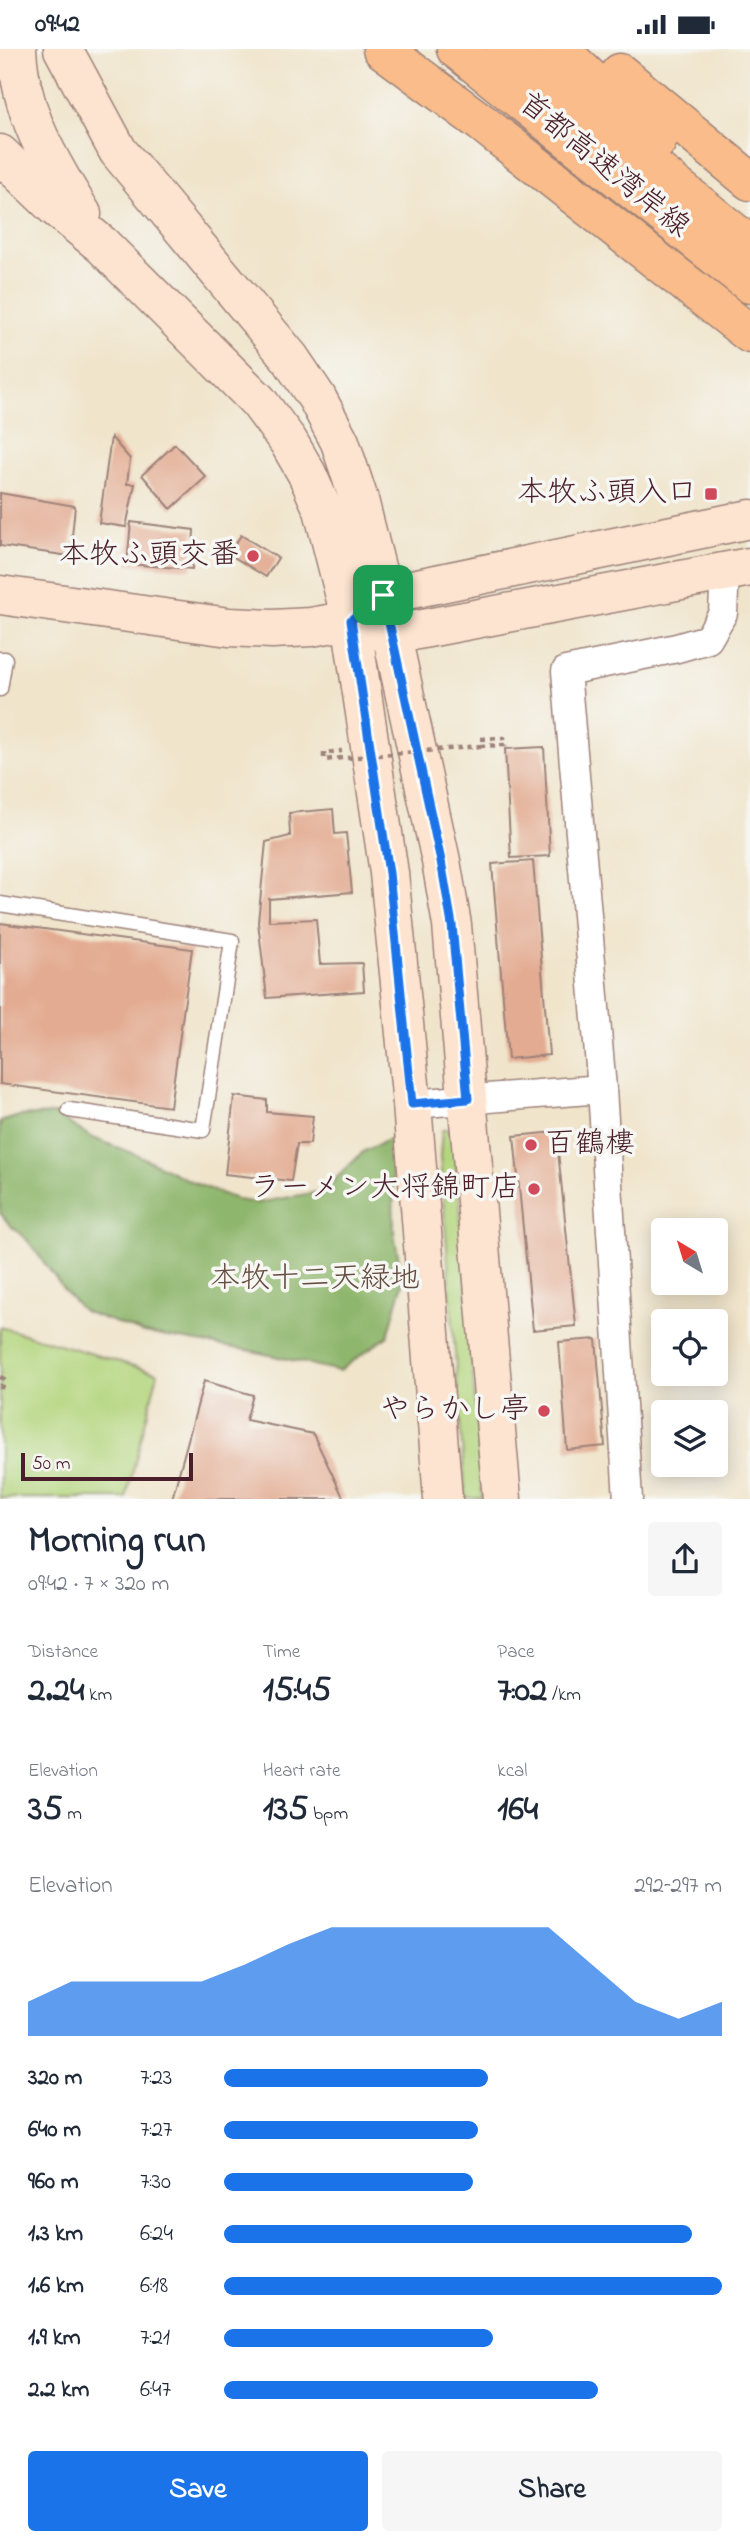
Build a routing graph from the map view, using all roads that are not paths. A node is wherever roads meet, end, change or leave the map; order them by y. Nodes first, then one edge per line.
1 (17, 49) edge
2 (63, 49) edge
3 (456, 49) edge
4 (474, 49) edge
5 (506, 49) edge
6 (526, 49) edge
7 (559, 49) edge
8 (592, 49) edge
9 (391, 50) edge
10 (0, 154) edge
11 (740, 174) edge
12 (679, 227) junction
13 (750, 228) edge
14 (102, 245) junction
15 (750, 245) edge
16 (750, 270) edge
17 (750, 284) edge
18 (750, 334) edge
19 (750, 519) edge
20 (737, 569) edge
21 (0, 595) edge
22 (383, 595) junction
23 (351, 620) junction
24 (391, 635) junction
25 (0, 659) edge
26 (0, 689) edge
27 (0, 904) edge
28 (602, 1089) junction
29 (468, 1099) junction
30 (412, 1104) junction
31 (69, 1110) dead end
32 (443, 1499) edge
33 (502, 1499) edge
34 (628, 1499) edge

1 - 14 street
2 - 22 street
3 - 12 highway, 首都高速湾岸線
4 - 16 highway
5 - 15 highway
6 - 13 highway, 首都高速湾岸線
7 - 13 highway
8 - 11 highway
9 - 12 highway
9 - 18 highway
10 - 14 street
12 - 17 highway, 首都高速湾岸線
14 - 23 street
19 - 22 street
20 - 24 street
20 - 28 street
21 - 23 street
22 - 23 street
22 - 24 street
23 - 24 street
23 - 30 street
24 - 29 street
25 - 26 lane
27 - 31 lane
28 - 29 street
28 - 34 street
29 - 30 street
29 - 33 street
30 - 32 street

